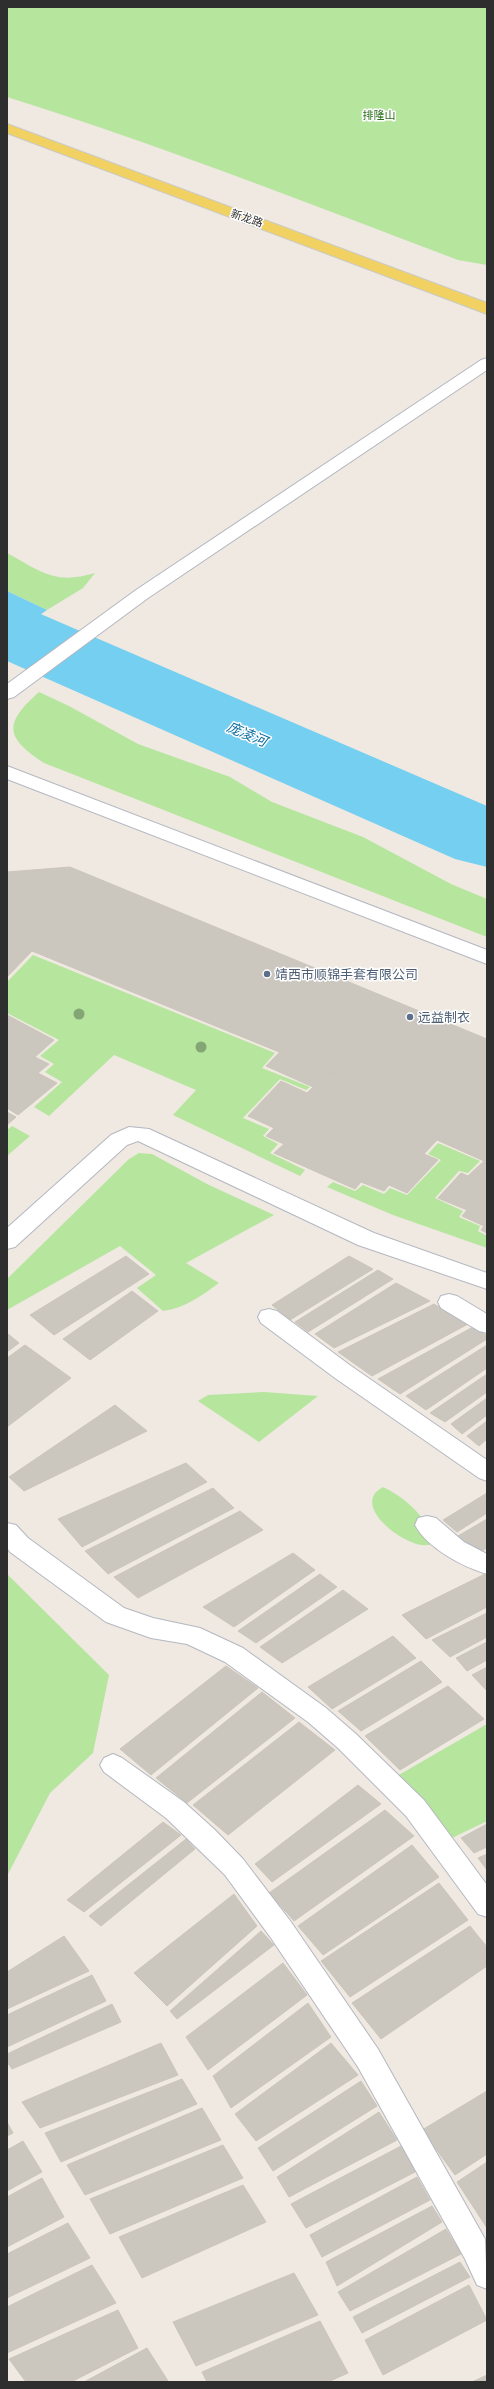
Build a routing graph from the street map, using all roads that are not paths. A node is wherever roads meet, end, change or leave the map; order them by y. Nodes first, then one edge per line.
1 (7, 120) edge
2 (7, 128) edge
3 (487, 298) edge
4 (487, 308) edge
5 (487, 363) edge
6 (7, 693) edge
7 (7, 772) edge
8 (487, 957) edge
9 (7, 1241) edge
10 (487, 1281) edge
11 (449, 1302) dead end
12 (269, 1317) dead end
13 (487, 1325) edge
14 (487, 1472) edge
15 (427, 1525) dead end
16 (7, 1532) edge
17 (487, 1565) edge
18 (113, 1765) dead end
19 (487, 1906) edge
20 (487, 2275) edge

1 - 3 main road, 新龙路
2 - 4 main road, 新龙路
5 - 6 street
7 - 8 street
9 - 10 street
11 - 13 street
12 - 14 street
15 - 17 street
16 - 19 street
18 - 20 street

